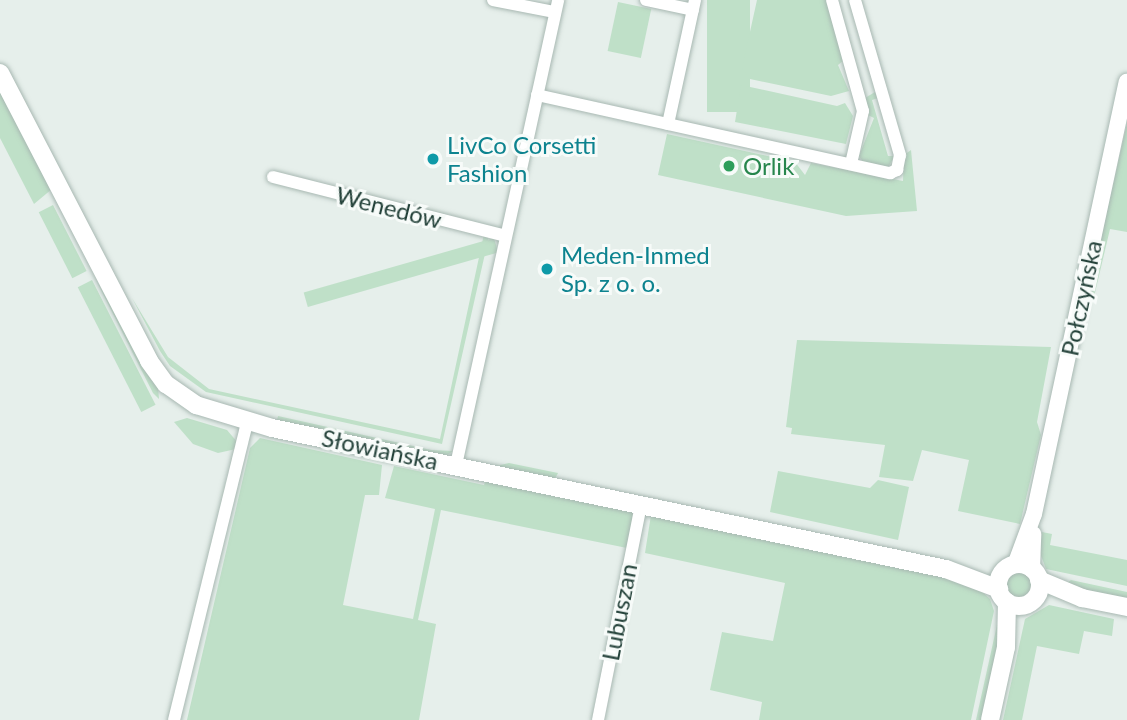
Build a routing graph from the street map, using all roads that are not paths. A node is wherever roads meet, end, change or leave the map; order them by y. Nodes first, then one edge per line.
1 (493, 0) edge
2 (646, 0) edge
3 (832, 0) edge
4 (855, 0) edge
5 (694, 5) edge
6 (556, 6) edge
7 (0, 73) edge
8 (1127, 82) edge
9 (881, 86) junction
10 (858, 93) junction
11 (537, 95) junction
12 (668, 124) junction
13 (851, 164) junction
14 (273, 177) dead end
15 (506, 236) junction
16 (247, 422) junction
17 (456, 465) junction
18 (641, 505) junction
19 (1019, 585) junction
20 (1127, 607) edge
21 (174, 720) edge
22 (598, 720) edge
23 (990, 720) edge

1 - 6 street
2 - 5 street
3 - 10 street
4 - 9 street
5 - 12 street
6 - 11 street
7 - 16 main road, Słowiańska
8 - 19 street, Połczyńska
9 - 10 street
9 - 13 street
10 - 13 street
11 - 12 street
11 - 15 street
12 - 13 street
14 - 15 street, Wenedów
15 - 17 street
16 - 17 main road, Słowiańska
16 - 21 street
17 - 18 main road, Słowiańska
18 - 19 main road, Słowiańska
18 - 22 street, Lubuszan
19 - 20 main road, Słowiańska
19 - 23 main road, Połczyńska

